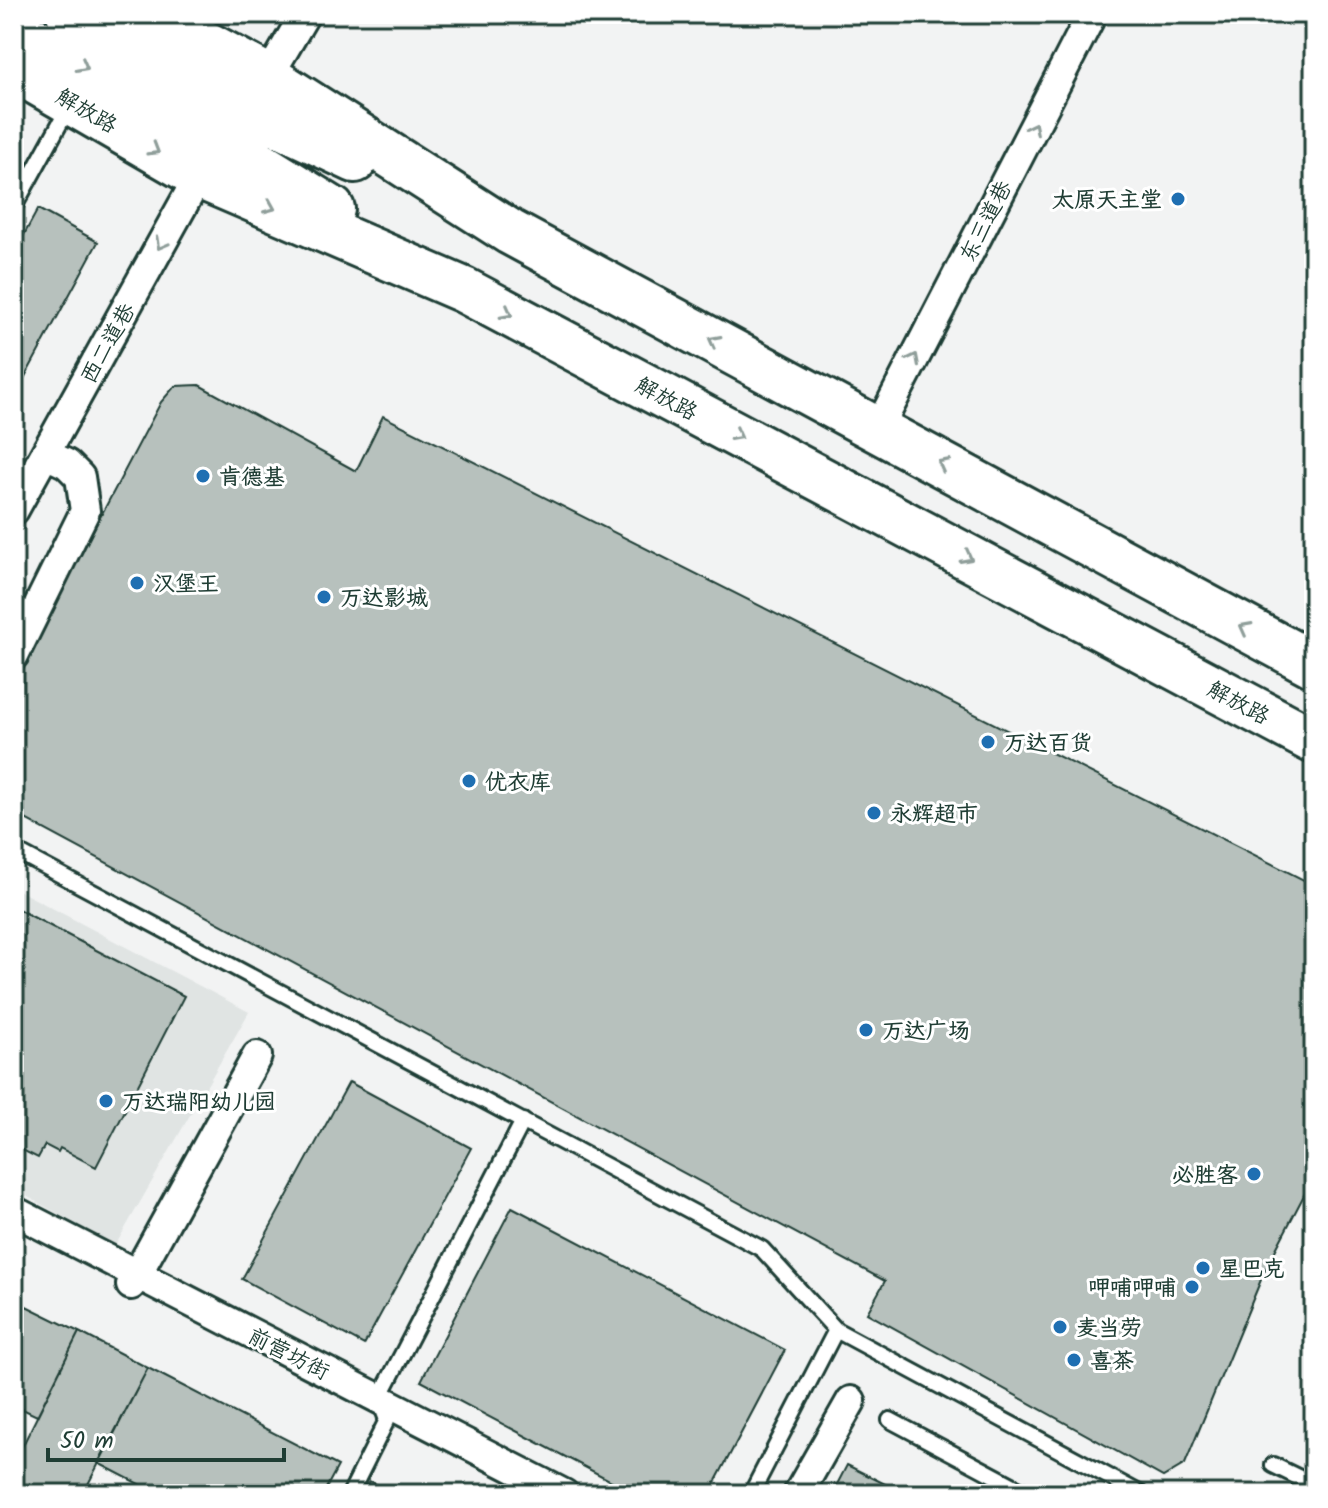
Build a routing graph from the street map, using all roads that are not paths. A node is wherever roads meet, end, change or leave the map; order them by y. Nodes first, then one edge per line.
1 (69, 14) edge
2 (150, 14) edge
3 (286, 14) edge
4 (305, 14) edge
5 (1092, 14) edge
6 (14, 29) edge
7 (14, 69) edge
8 (72, 101) junction
9 (237, 114) junction
10 (14, 207) edge
11 (878, 429) junction
12 (46, 454) junction
13 (14, 510) edge
14 (14, 655) edge
15 (1314, 665) edge
16 (1314, 741) edge
17 (14, 850) edge
18 (257, 1056) dead end
19 (523, 1121) junction
20 (14, 1211) edge
21 (14, 1225) edge
22 (134, 1279) junction
23 (836, 1330) junction
24 (851, 1401) dead end
25 (383, 1410) junction
26 (890, 1420) dead end
27 (1273, 1465) dead end
28 (1314, 1485) edge
29 (350, 1494) edge
30 (531, 1494) edge
31 (564, 1494) edge
32 (751, 1494) edge
33 (798, 1494) edge
34 (1029, 1494) edge
35 (1141, 1494) edge

1 - 9 main road, 解放路
2 - 9 main road, 解放路
3 - 9 street
4 - 9 street
11 -> 5 street, 东三道巷
6 -> 9 main road, 解放路
7 - 8 main road, 解放路
8 -> 9 main road, 解放路
8 - 10 lane
11 -> 9 main road, 解放路
9 -> 12 street, 西二道巷
9 -> 16 main road, 解放路
15 -> 11 main road, 解放路
12 - 13 street, 西二道巷
12 - 14 street
17 - 19 lane
18 - 22 street
19 - 23 lane
19 - 25 lane
20 - 22 street, 前营坊街
21 - 22 street, 前营坊街
22 - 25 street, 前营坊街
23 - 32 lane
23 - 35 lane
24 - 33 street
25 - 29 lane
25 - 30 street, 前营坊街
25 - 31 street, 前营坊街
26 - 34 lane
27 - 28 lane

